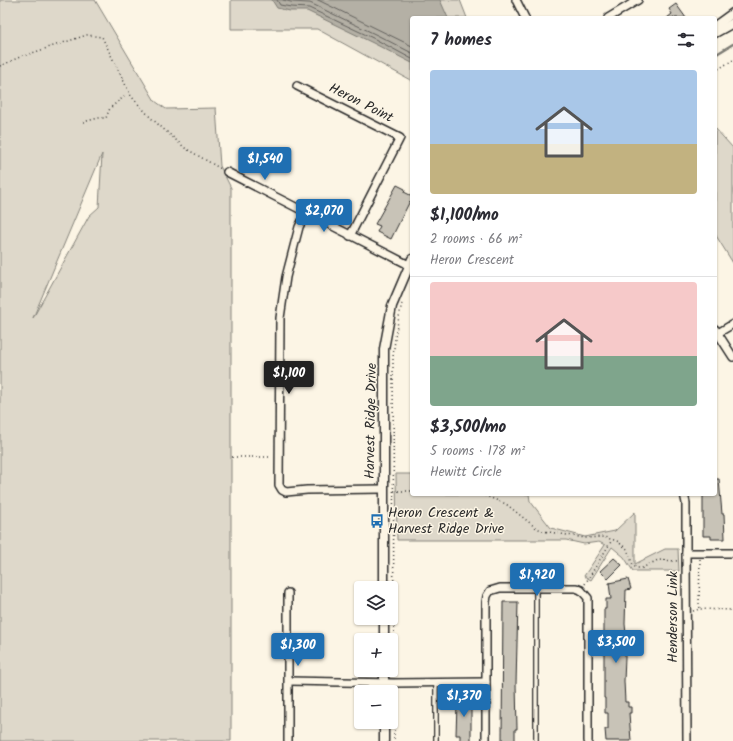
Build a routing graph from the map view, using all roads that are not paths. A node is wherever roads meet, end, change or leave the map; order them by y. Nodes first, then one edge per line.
1 (516, 0) edge
2 (638, 0) edge
3 (733, 14) edge
4 (523, 16) edge
5 (611, 16) edge
6 (733, 23) edge
7 (717, 25) edge
8 (717, 32) edge
9 (297, 86) dead end
10 (227, 172) road end
11 (306, 213) junction
12 (350, 236) junction
13 (410, 262) edge
14 (733, 324) edge
15 (717, 331) edge
16 (717, 333) edge
17 (733, 357) edge
18 (383, 489) junction
19 (684, 496) edge
20 (686, 553) junction
21 (733, 553) edge
22 (384, 581) edge
23 (536, 588) junction
24 (288, 594) dead end
25 (384, 677) edge
26 (289, 681) junction
27 (384, 682) junction
28 (436, 682) junction
29 (486, 682) junction
30 (384, 729) edge
31 (288, 741) edge
32 (384, 741) edge
33 (436, 741) edge
34 (486, 741) edge
35 (536, 741) edge
36 (588, 741) edge
37 (687, 741) edge

1 - 4 street
2 - 5 street
3 - 7 street
6 - 8 street
9 - 12 street, Heron Point
10 - 11 street
11 - 12 street
11 - 18 street
12 - 13 street
13 - 18 street, Harvest Ridge Drive
14 - 15 street
16 - 17 street
18 - 22 street, Harvest Ridge Drive
19 - 20 street, Henderson Link
20 - 21 street
20 - 37 street, Henderson Link
23 - 29 street
23 - 35 lane
23 - 36 street
24 - 26 street
25 - 27 street
26 - 27 street
26 - 31 street
27 - 28 street
28 - 29 street
28 - 33 lane
29 - 34 street
30 - 32 street

